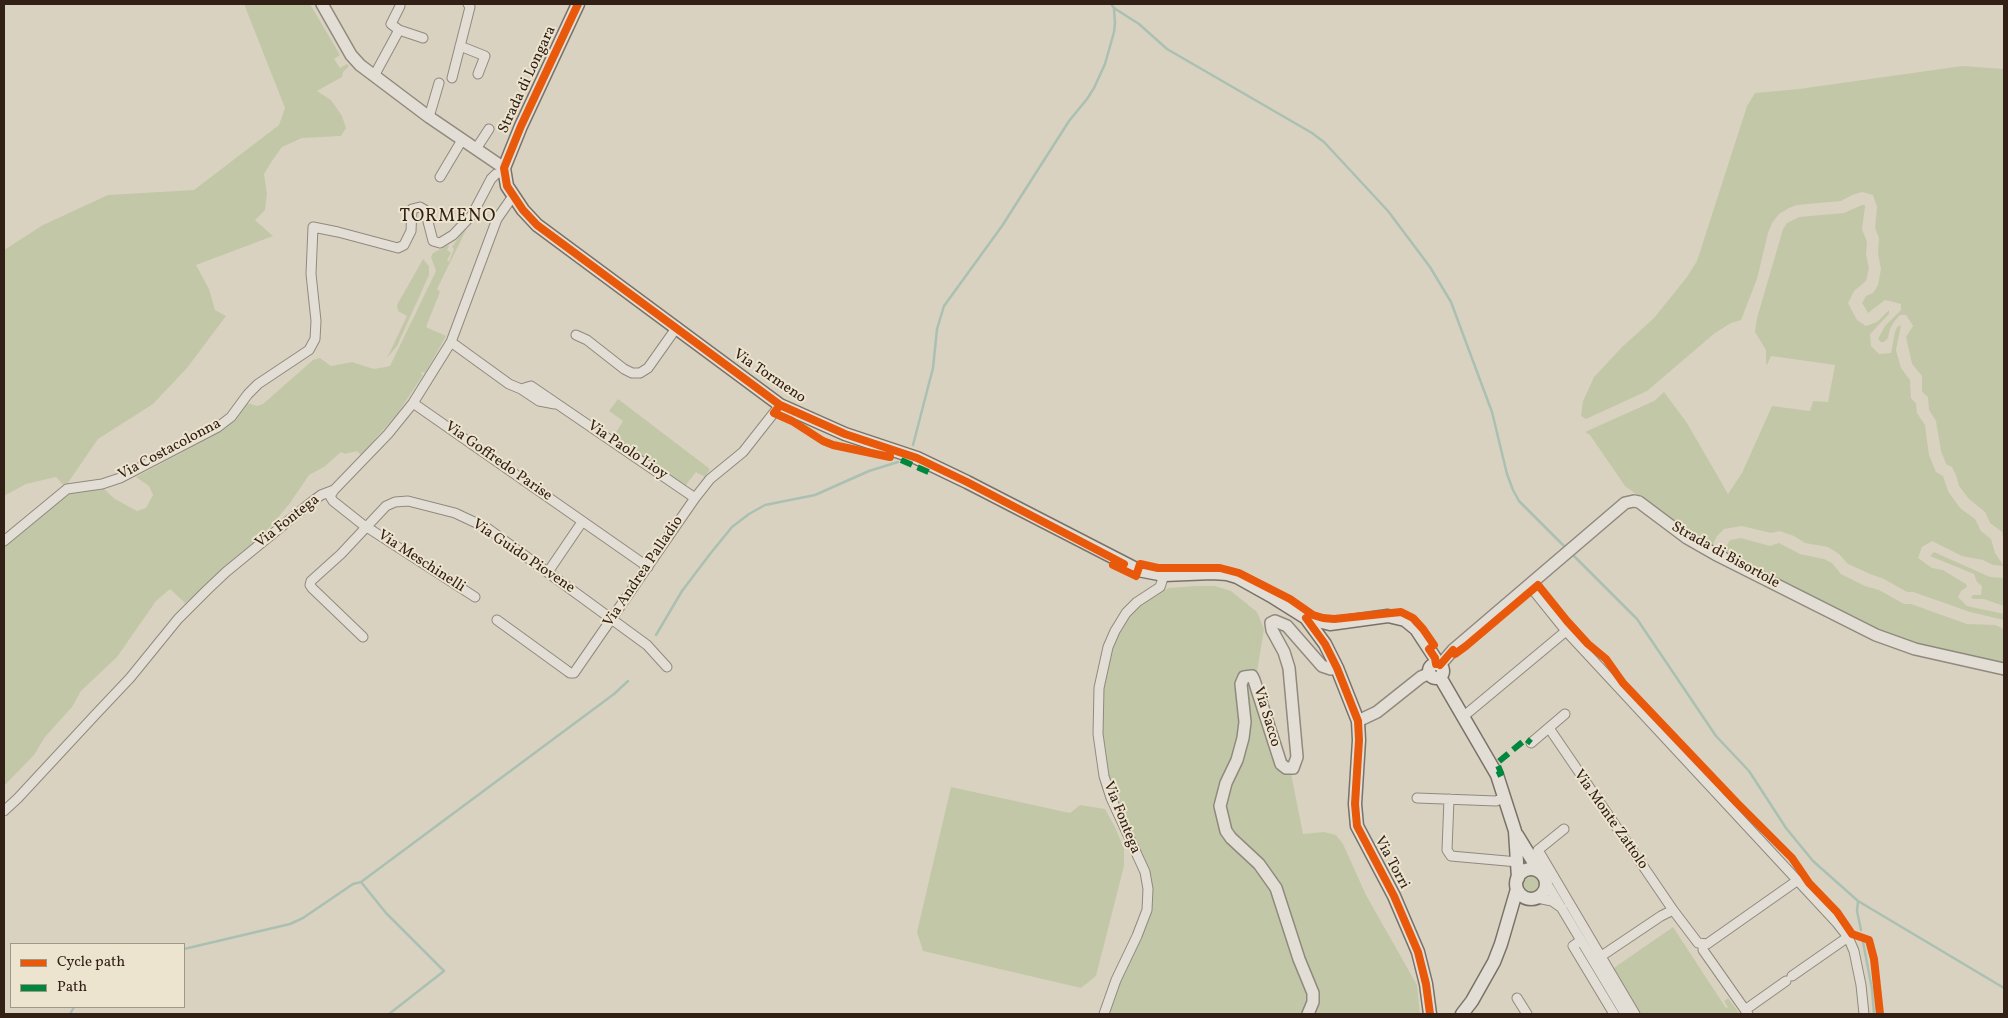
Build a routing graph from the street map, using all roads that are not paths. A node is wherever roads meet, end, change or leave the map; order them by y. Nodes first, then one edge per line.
1 (322, 4) edge
2 (468, 4) edge
3 (578, 4) edge
4 (400, 6) dead end
5 (399, 30) junction
6 (423, 38) dead end
7 (460, 46) junction
8 (478, 74) dead end
9 (374, 76) junction
10 (452, 78) dead end
11 (439, 83) dead end
12 (429, 117) junction
13 (489, 128) dead end
14 (462, 140) junction
15 (476, 149) junction
16 (504, 170) junction
17 (440, 177) dead end
18 (513, 196) junction
19 (677, 328) junction
20 (576, 335) dead end
21 (451, 342) junction
22 (413, 402) junction
23 (780, 404) junction
24 (334, 490) junction
25 (695, 498) junction
26 (582, 522) junction
27 (368, 528) junction
28 (4, 540) edge
29 (648, 567) junction
30 (548, 572) junction
31 (1164, 574) junction
32 (1530, 585) junction
33 (475, 597) dead end
34 (1306, 618) junction
35 (613, 619) junction
36 (498, 620) dead end
37 (1330, 624) junction
38 (1566, 630) junction
39 (1318, 635) junction
40 (363, 637) dead end
41 (666, 667) dead end
42 (1337, 668) junction
43 (2004, 669) edge
44 (1436, 670) junction
45 (1566, 714) dead end
46 (1464, 716) junction
47 (1358, 721) junction
48 (1549, 728) junction
49 (1531, 743) dead end
50 (1417, 798) dead end
51 (1504, 798) junction
52 (1449, 799) junction
53 (4, 811) edge
54 (1564, 828) dead end
55 (1515, 831) junction
56 (1518, 862) junction
57 (1543, 877) junction
58 (1798, 880) junction
59 (1518, 883) junction
60 (1535, 898) junction
61 (1562, 908) junction
62 (1673, 910) junction
63 (1510, 915) junction
64 (1848, 937) junction
65 (1577, 943) junction
66 (1703, 944) junction
67 (1602, 956) junction
68 (1593, 962) junction
69 (1516, 998) dead end
70 (1746, 1012) edge
71 (1104, 1014) edge
72 (1308, 1014) edge
73 (1430, 1014) edge
74 (1462, 1014) edge
75 (1527, 1014) edge
76 (1614, 1014) edge
77 (1625, 1014) edge
78 (1635, 1014) edge
79 (1864, 1014) edge

1 - 9 street
2 - 7 street
3 - 16 main road, Strada di Longara
4 - 5 street
5 - 6 street
5 - 9 street
7 - 8 street
7 - 10 street
9 - 12 street
11 - 12 street
12 - 14 street
13 - 15 street
14 - 15 street
14 - 17 street
15 - 16 street
16 - 18 main road, Via Tormeno
16 - 28 street, Via Costacolonna
18 - 19 main road, Via Tormeno
18 - 21 street, Via Fontega
19 - 20 street
19 - 23 main road, Via Tormeno
21 - 22 street, Via Fontega
21 - 25 street, Via Paolo Lioy
22 - 24 street, Via Fontega
22 - 26 street, Via Goffredo Parise
23 - 25 street, Via Andrea Palladio
23 - 31 main road, Via Tormeno
24 - 27 street, Via Meschinelli
24 - 53 street, Via Fontega
25 - 29 street, Via Andrea Palladio
26 - 29 street, Via Goffredo Parise
26 - 30 street
27 - 30 street, Via Guido Piovene
27 - 33 street, Via Meschinelli
27 - 40 street, Via Meschinelli
29 - 35 street, Via Andrea Palladio
30 - 35 street, Via Guido Piovene
31 - 34 main road, Via Tormeno
31 - 71 street, Via Fontega
32 - 38 street
32 - 43 street, Strada di Bisortole
32 - 44 street, Strada di Bisortole
34 - 37 main road
34 - 39 main road, Via Tormeno
35 - 36 street, Via Andrea Palladio
35 - 41 street, Via Guido Piovene
37 - 39 main road
37 - 44 main road
38 - 46 street
38 - 58 street
39 - 42 main road, Via Tormeno
42 - 47 main road, Via Tormeno
42 - 72 street, Via Sacco
44 - 46 main road
44 - 47 street, Strada di Bisortole
45 - 48 street
46 - 51 main road
47 - 73 main road, Via Torri
48 - 49 street
48 - 62 street, Via Monte Zattolo
50 - 52 street
51 - 52 street
51 - 55 main road
52 - 56 street
54 - 67 street
55 - 56 main road
55 - 57 main road
56 - 59 main road
57 - 59 main road
57 - 60 main road
57 - 61 street
58 - 64 street
58 - 66 street
59 - 60 main road
59 - 63 main road
60 - 61 street
60 - 63 main road
61 - 65 street
62 - 66 street, Via Monte Zattolo
62 - 67 street
63 - 74 main road
64 - 70 street
64 - 79 street
65 - 68 street
65 - 76 street
66 - 70 street, Via Monte Zattolo
67 - 68 street
67 - 78 street
68 - 77 street
69 - 75 street

